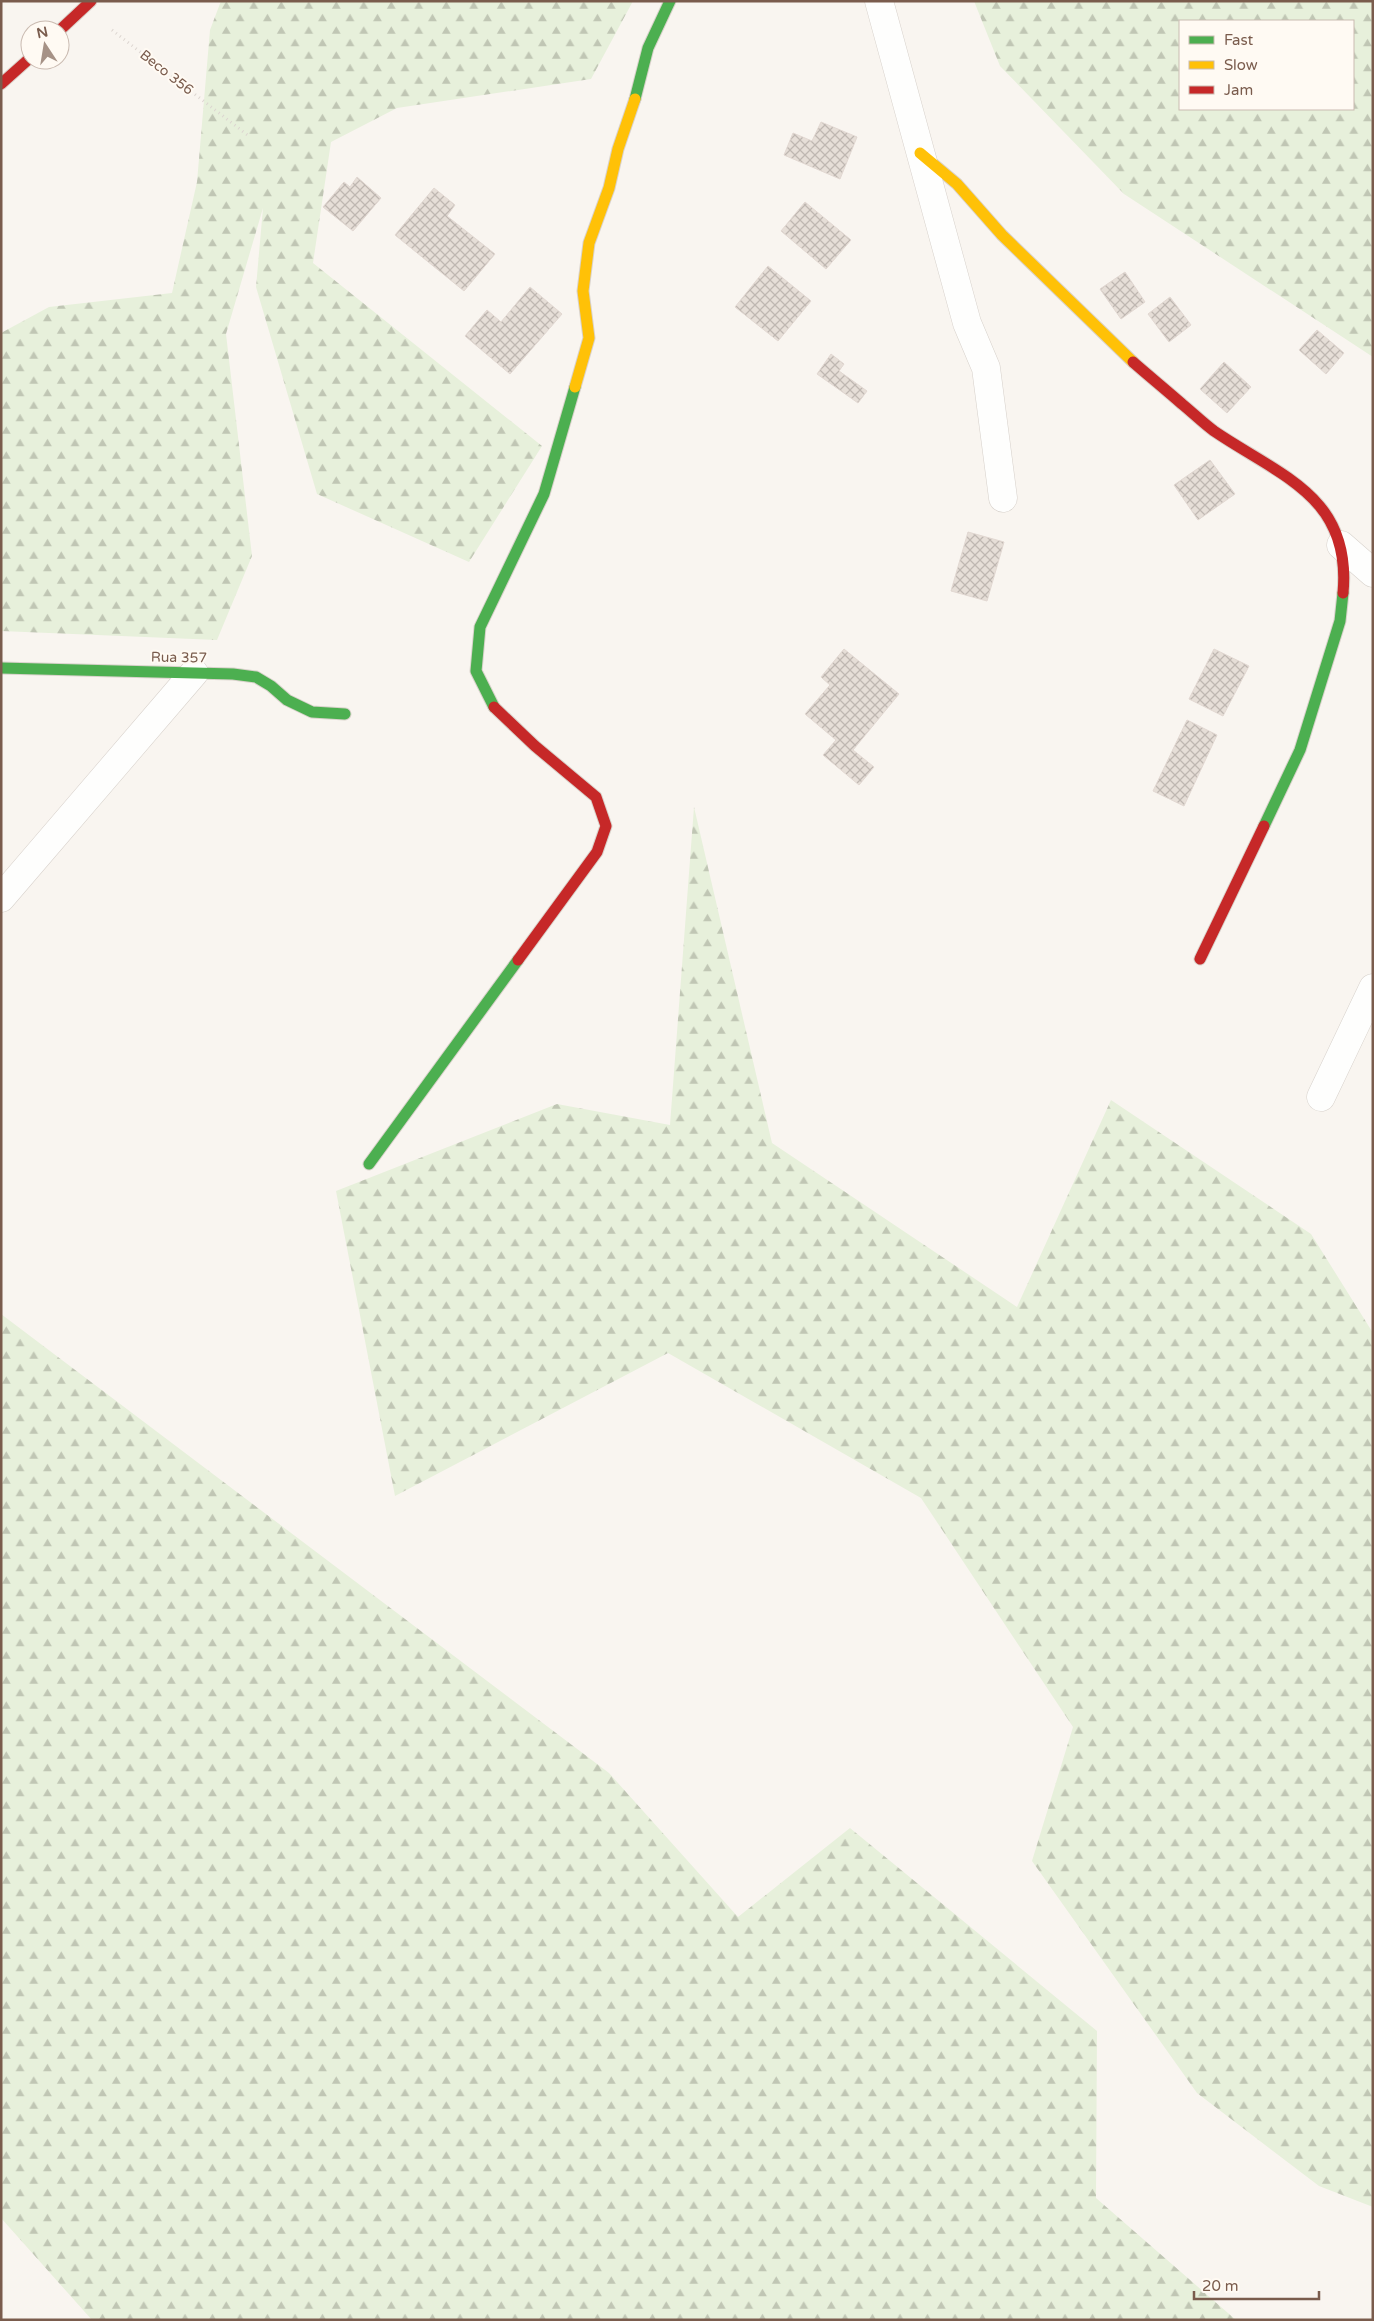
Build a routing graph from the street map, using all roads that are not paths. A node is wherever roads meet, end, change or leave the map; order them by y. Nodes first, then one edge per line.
1 (670, 1) edge
2 (879, 1) edge
3 (88, 4) edge
4 (70, 21) edge
5 (20, 67) edge
6 (1, 84) edge
7 (920, 153) junction
8 (1003, 498) dead end
9 (1341, 545) junction
10 (1373, 572) edge
11 (1, 668) edge
12 (194, 673) junction
13 (345, 714) dead end
14 (1, 898) edge
15 (1200, 959) dead end
16 (1373, 988) edge
17 (1321, 1097) dead end
18 (369, 1164) dead end

1 - 18 street
2 - 7 street
3 - 4 street
5 - 6 street
7 - 8 street
7 - 9 street
9 - 10 street
9 - 15 street
11 - 12 street, Rua 357
12 - 13 street, Rua 357
12 - 14 street
16 - 17 street

